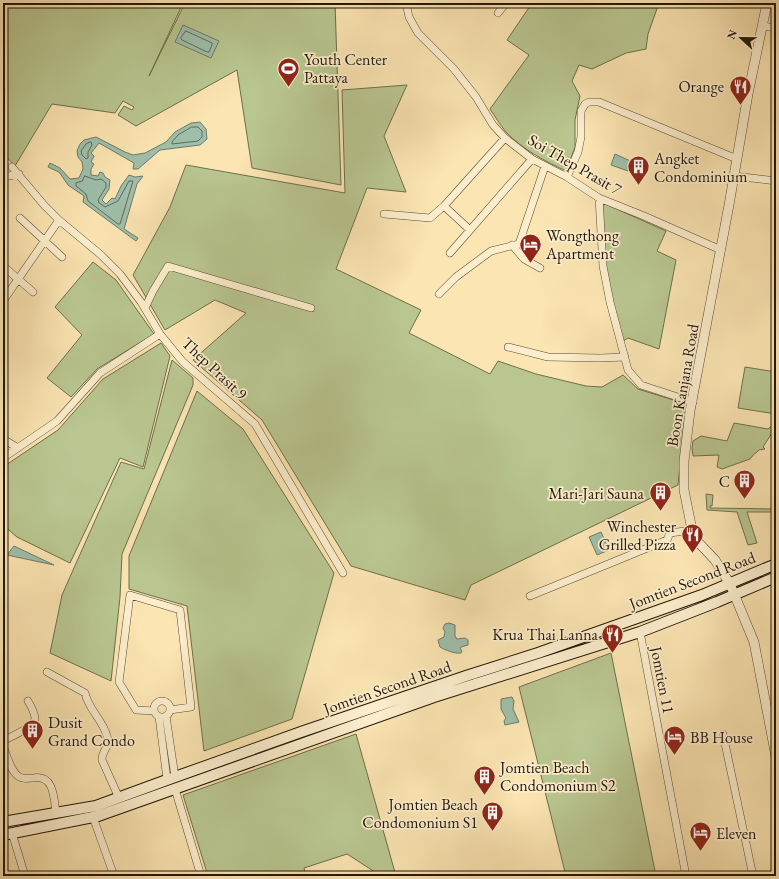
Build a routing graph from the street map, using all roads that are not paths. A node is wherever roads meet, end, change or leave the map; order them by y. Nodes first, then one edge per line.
1 (406, 3) edge
2 (506, 3) edge
3 (767, 3) edge
4 (498, 13) dead end
5 (762, 26) junction
6 (776, 28) edge
7 (505, 138) junction
8 (532, 159) junction
9 (736, 159) junction
10 (545, 166) junction
11 (12, 167) dead end
12 (19, 174) junction
13 (734, 176) junction
14 (3, 177) edge
15 (567, 177) junction
16 (776, 181) edge
17 (599, 198) junction
18 (444, 206) junction
19 (384, 214) dead end
20 (20, 218) dead end
21 (59, 220) junction
22 (470, 230) junction
23 (44, 241) junction
24 (512, 245) junction
25 (721, 250) junction
26 (450, 253) dead end
27 (62, 257) dead end
28 (3, 266) edge
29 (540, 268) dead end
30 (18, 278) junction
31 (33, 292) dead end
32 (439, 294) dead end
33 (3, 301) edge
34 (145, 308) junction
35 (311, 308) dead end
36 (160, 334) junction
37 (508, 347) dead end
38 (625, 357) junction
39 (693, 402) junction
40 (3, 439) edge
41 (18, 448) junction
42 (3, 458) edge
43 (692, 530) junction
44 (776, 564) edge
45 (343, 573) dead end
46 (776, 577) edge
47 (730, 584) junction
48 (734, 595) junction
49 (530, 596) dead end
50 (659, 610) junction
51 (664, 622) junction
52 (640, 632) junction
53 (47, 672) dead end
54 (432, 692) junction
55 (28, 701) dead end
56 (162, 713) junction
57 (723, 734) dead end
58 (776, 757) edge
59 (171, 778) junction
60 (175, 789) junction
61 (118, 798) junction
62 (56, 813) junction
63 (93, 818) junction
64 (3, 822) edge
65 (7, 834) edge
66 (25, 876) edge
67 (114, 876) edge
68 (201, 876) edge
69 (686, 876) edge
70 (753, 876) edge

1 - 7 street, Soi Thep Prasit 7
2 - 4 street
3 - 5 street, Boon Kanjana Road
5 - 6 street
5 - 9 street, Boon Kanjana Road
7 - 8 street, Soi Thep Prasit 7
7 - 18 street
8 - 10 street, Soi Thep Prasit 7
8 - 22 street
9 - 13 street, Boon Kanjana Road
9 - 15 street
10 - 15 street, Soi Thep Prasit 7
10 - 24 street
11 - 12 street, Thep Prasit 9
12 - 14 street
12 - 21 street, Thep Prasit 9
13 - 16 street
13 - 25 street, Boon Kanjana Road
15 - 17 street, Soi Thep Prasit 7
17 - 25 street, Soi Thep Prasit 7
17 - 38 street
18 - 19 street
18 - 22 street
20 - 23 street
21 - 23 street
21 - 34 street, Thep Prasit 9
22 - 26 street
23 - 27 street
23 - 30 street
24 - 29 street
24 - 32 street
25 - 39 street, Boon Kanjana Road
28 - 30 street
30 - 31 street
30 - 33 street
34 - 35 street
34 - 36 street, Thep Prasit 9
36 - 41 street
36 - 45 street, Thep Prasit 9
37 - 38 street
38 - 39 street
39 - 43 street, Boon Kanjana Road
40 - 41 street
41 - 42 street
43 - 47 street, Boon Kanjana Road
43 - 49 street
44 - 47 main road, Jomtien Second Road
46 - 48 main road, Jomtien Second Road
47 - 48 street, Boon Kanjana Road
47 - 50 main road, Jomtien Second Road
48 - 51 main road, Jomtien Second Road
48 - 58 street, Boon Kanjana Road
50 - 51 street
50 - 54 main road, Jomtien Second Road
51 - 52 main road, Jomtien Second Road
52 - 54 main road, Jomtien Second Road
52 - 69 street, Jomtien 11
53 - 61 street
54 - 59 main road, Jomtien Second Road
54 - 60 main road, Jomtien Second Road
55 - 62 street
56 - 56 street
56 - 59 street
57 - 70 street
59 - 61 main road, Jomtien Second Road
60 - 63 main road, Jomtien Second Road
60 - 68 street
61 - 62 main road, Jomtien Second Road
62 - 64 main road, Jomtien Second Road
63 - 65 main road, Jomtien Second Road
63 - 67 street
65 - 66 street

